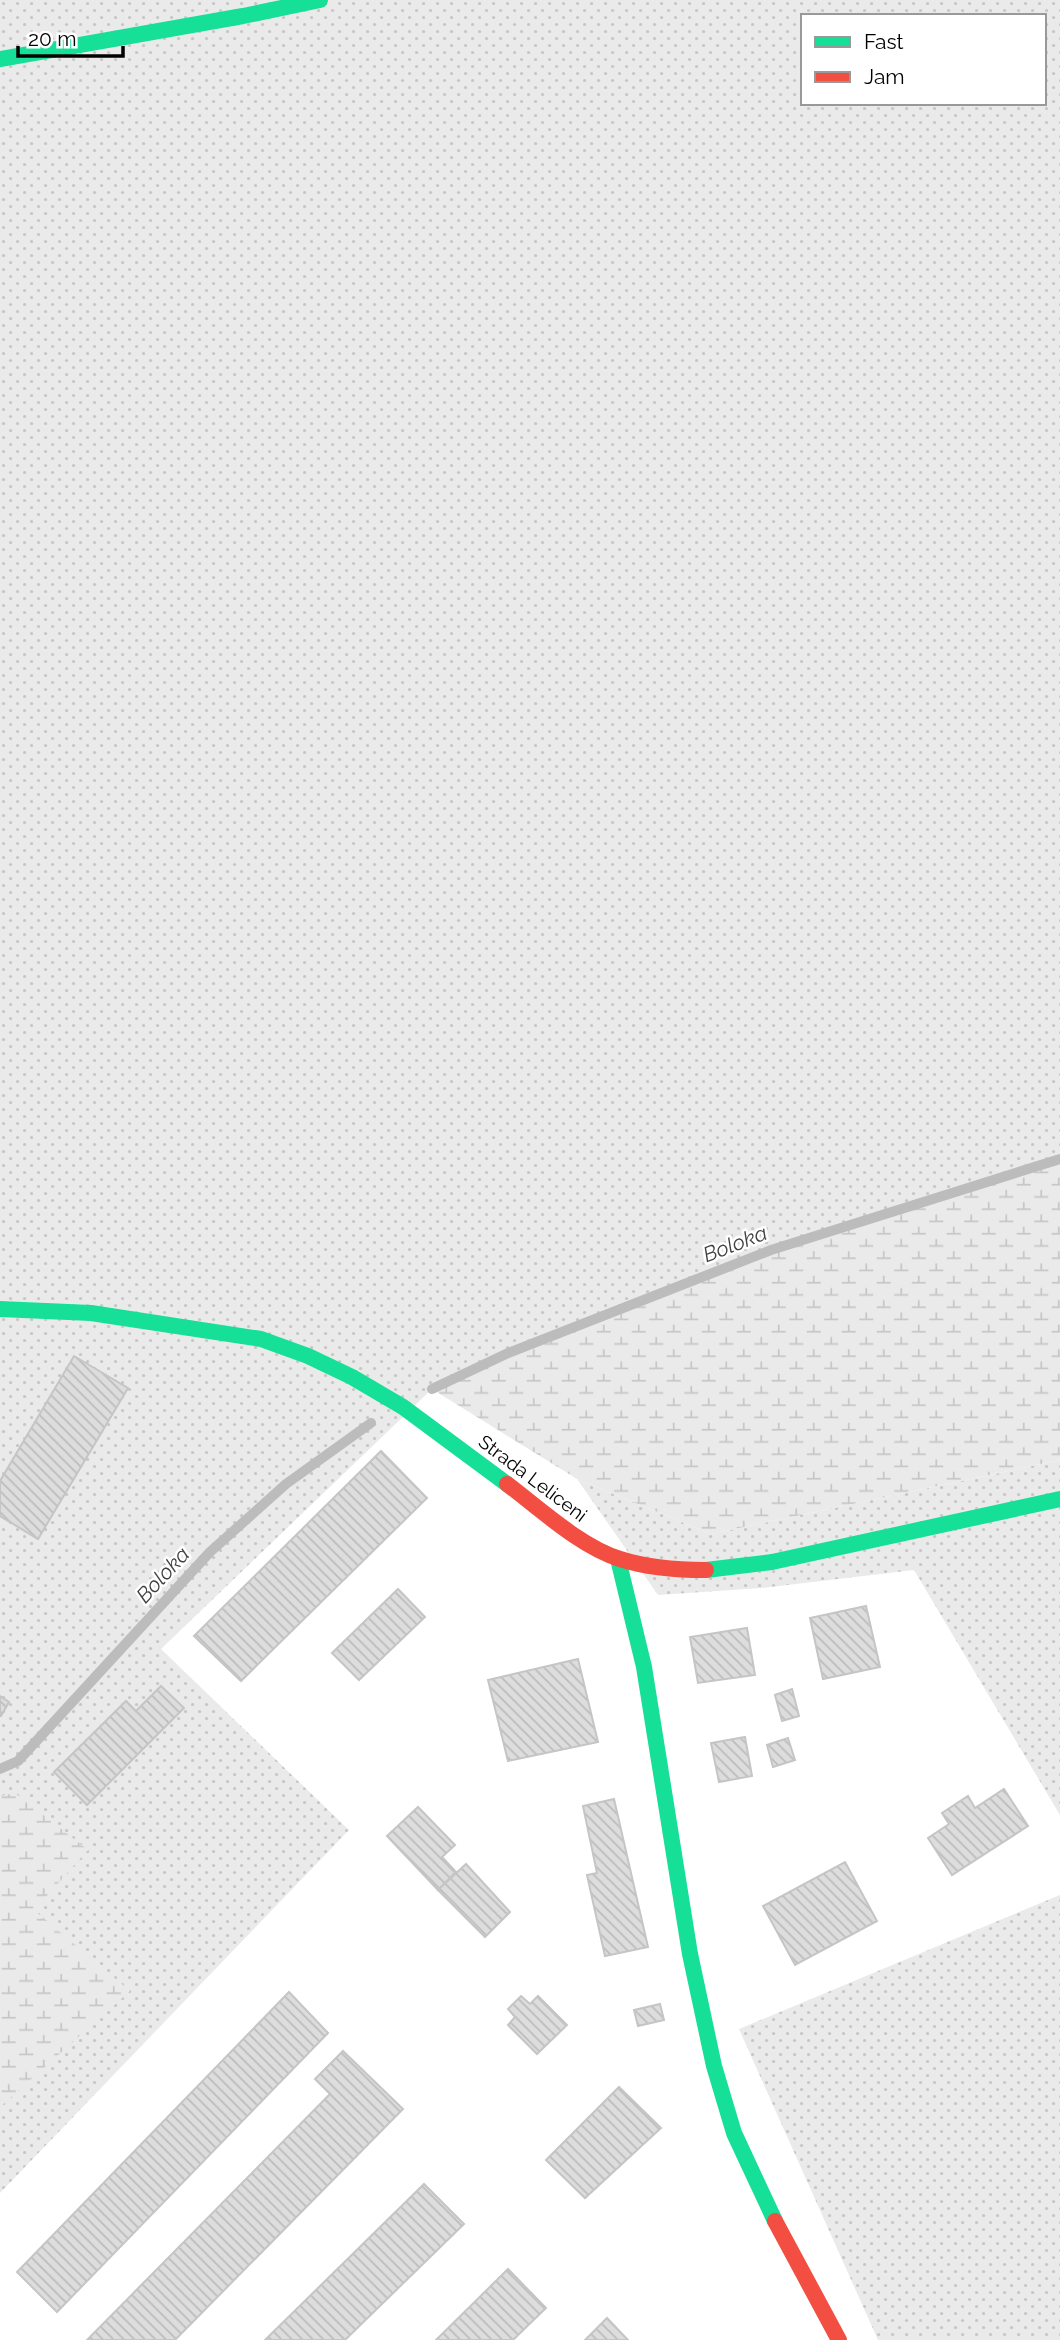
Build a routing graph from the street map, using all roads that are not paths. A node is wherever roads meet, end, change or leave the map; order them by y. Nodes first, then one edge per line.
1 (320, 0) edge
2 (0, 59) edge
3 (0, 1309) edge
4 (1060, 1499) edge
5 (618, 1559) junction
6 (839, 2340) edge

1 - 2 street
3 - 5 street, Strada Leliceni
4 - 5 street, Strada Leliceni
5 - 6 street

